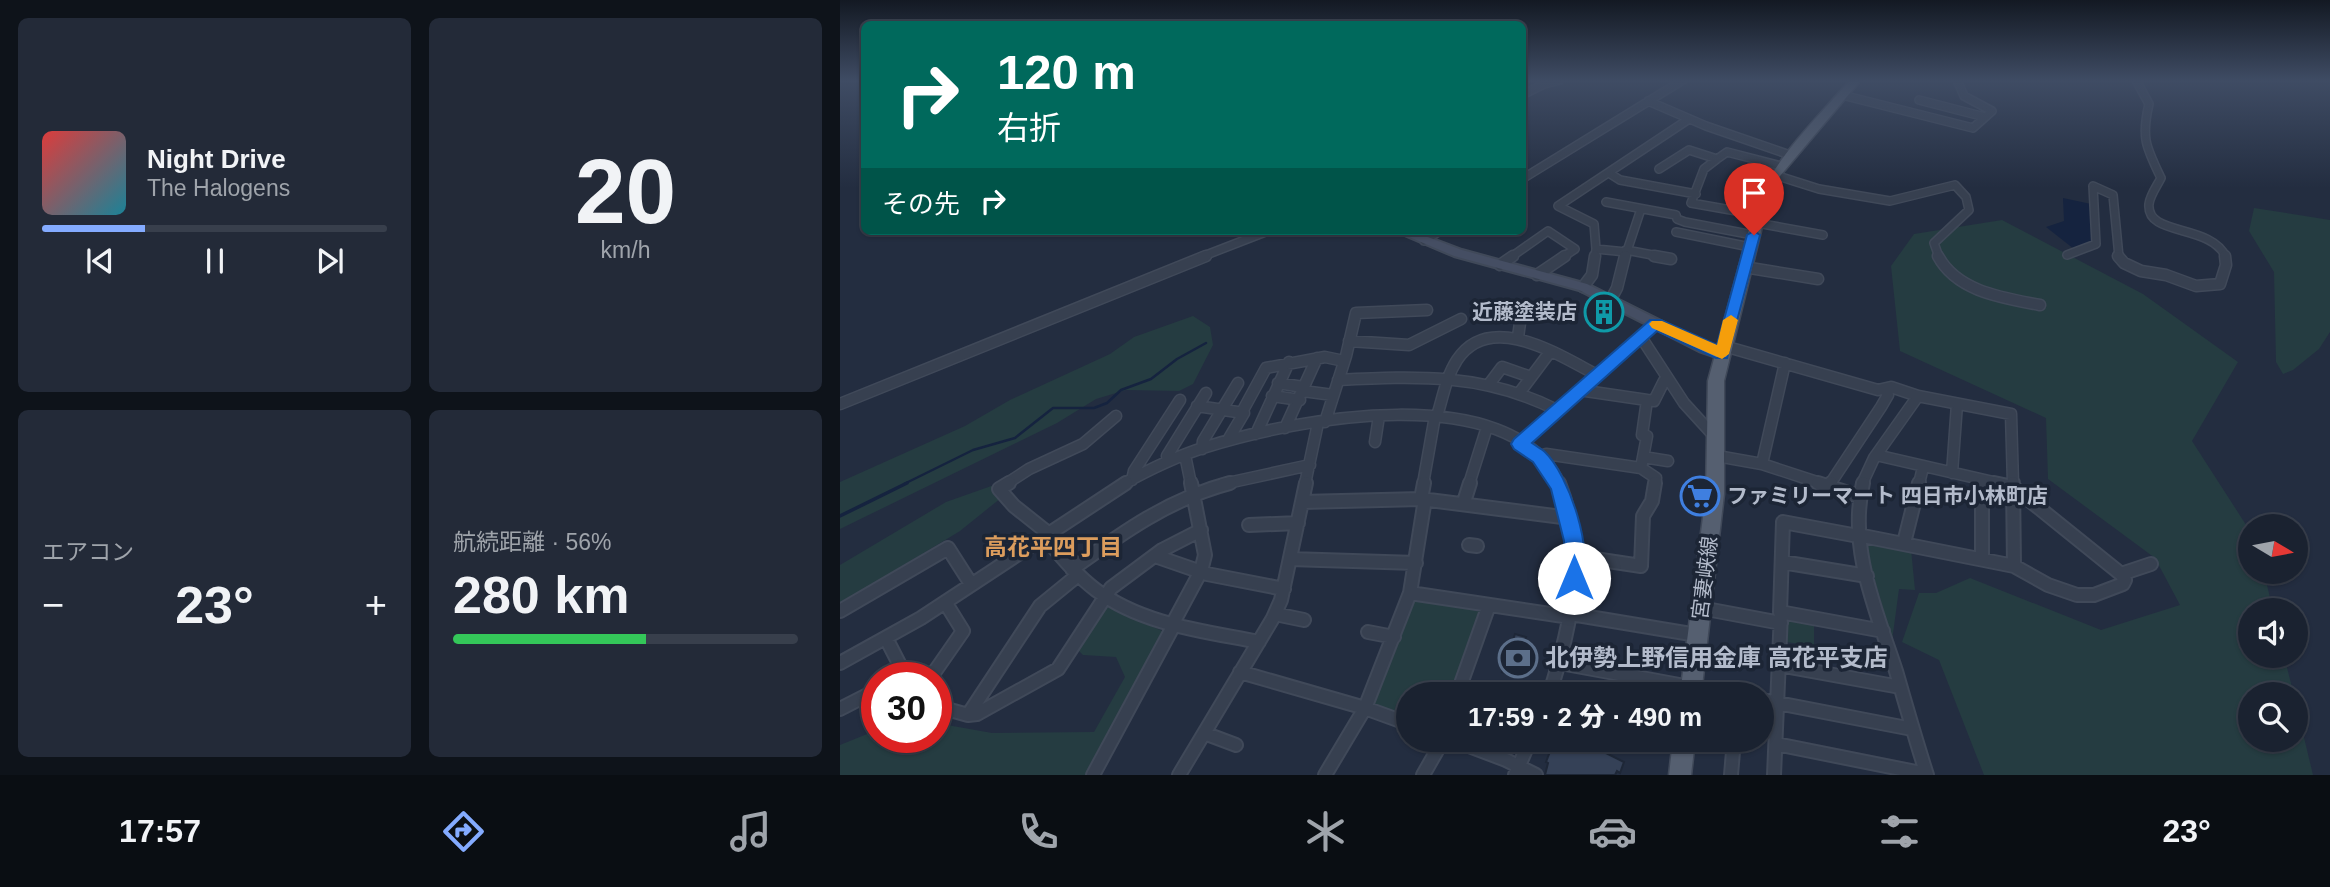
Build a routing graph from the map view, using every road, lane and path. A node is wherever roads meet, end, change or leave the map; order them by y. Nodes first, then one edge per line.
1 (1624, 116) edge
2 (1683, 116) edge
3 (1824, 116) edge
4 (1923, 116) edge
5 (1982, 116) edge
6 (2146, 116) edge
7 (1985, 117) joint
8 (1689, 119) junction
9 (1790, 155) junction
10 (1717, 159) junction
11 (1660, 169) dead end
12 (1778, 171) junction
13 (1609, 173) junction
14 (1526, 177) edge
15 (1696, 194) junction
16 (1606, 202) dead end
17 (1641, 209) junction
18 (1755, 230) junction
19 (1676, 232) dead end
20 (1258, 235) edge
21 (1410, 235) edge
22 (1434, 235) edge
23 (1823, 235) dead end
24 (1424, 241) junction
25 (1596, 249) junction
26 (1626, 251) junction
27 (2067, 255) dead end
28 (1671, 259) dead end
29 (1500, 265) junction
30 (1745, 267) junction
31 (1537, 275) junction
32 (1818, 279) dead end
33 (1583, 287) junction
34 (1610, 301) junction
35 (2040, 305) dead end
36 (1427, 310) dead end
37 (1521, 316) dead end
38 (1461, 319) dead end
39 (1656, 324) junction
40 (1518, 337) junction
41 (1641, 337) junction
42 (1349, 341) junction
43 (1723, 350) junction
44 (1550, 352) junction
45 (1317, 358) junction
46 (1344, 361) junction
47 (1289, 362) junction
48 (1785, 363) junction
49 (1597, 375) junction
50 (1450, 377) junction
51 (1531, 377) junction
52 (1338, 380) junction
53 (1664, 380) dead end
54 (1238, 383) dead end
55 (1278, 383) junction
56 (1490, 383) junction
57 (1885, 389) junction
58 (1579, 390) junction
59 (1302, 392) junction
60 (1520, 392) junction
61 (1206, 393) dead end
62 (1333, 395) junction
63 (1918, 396) junction
64 (1251, 397) junction
65 (1271, 398) junction
66 (1180, 400) dead end
67 (1647, 400) junction
68 (840, 404) edge
69 (1957, 404) junction
70 (1197, 406) junction
71 (1221, 410) junction
72 (1557, 410) junction
73 (1242, 412) junction
74 (1116, 416) dead end
75 (1379, 416) junction
76 (1436, 416) junction
77 (1321, 422) junction
78 (1163, 426) junction
79 (1487, 427) junction
80 (1285, 428) junction
81 (1183, 429) junction
82 (1256, 434) junction
83 (1715, 437) junction
84 (1228, 440) junction
85 (1375, 442) dead end
86 (1520, 444) junction
87 (1202, 449) junction
88 (1185, 455) junction
89 (1876, 455) junction
90 (1717, 456) junction
91 (1539, 457) junction
92 (1168, 461) junction
93 (1668, 461) dead end
94 (1642, 463) junction
95 (1762, 464) junction
96 (1310, 465) junction
97 (1923, 467) junction
98 (1952, 473) junction
99 (1132, 480) junction
100 (1982, 480) junction
101 (1829, 487) junction
102 (2013, 487) junction
103 (1194, 494) junction
104 (1858, 496) junction
105 (1423, 499) junction
106 (1303, 502) junction
107 (1464, 502) junction
108 (1570, 518) junction
109 (1298, 523) junction
110 (1249, 525) dead end
111 (1201, 530) junction
112 (1046, 535) junction
113 (1858, 536) junction
114 (1904, 543) junction
115 (1155, 556) junction
116 (1575, 556) junction
117 (1290, 558) junction
118 (1982, 558) junction
119 (1782, 562) junction
120 (1416, 564) junction
121 (2151, 564) dead end
122 (2014, 566) junction
123 (1075, 572) junction
124 (1201, 572) junction
125 (2121, 574) junction
126 (1867, 576) junction
127 (971, 584) junction
128 (1284, 589) junction
129 (1410, 593) junction
130 (1105, 596) junction
131 (945, 602) junction
132 (1489, 605) junction
133 (1701, 608) junction
134 (840, 611) edge
135 (1275, 614) junction
136 (1570, 616) junction
137 (1781, 618) junction
138 (1304, 620) dead end
139 (1174, 623) junction
140 (1882, 631) junction
141 (1368, 632) dead end
142 (1697, 635) junction
143 (1394, 637) junction
144 (887, 640) junction
145 (1259, 642) junction
146 (897, 662) edge
147 (941, 662) edge
148 (840, 663) edge
149 (1560, 663) junction
150 (1779, 665) junction
151 (1240, 672) junction
152 (1462, 682) edge
153 (1553, 682) edge
154 (1651, 682) edge
155 (1691, 682) edge
156 (1900, 687) junction
157 (861, 698) edge
158 (1774, 703) edge
159 (1778, 704) junction
160 (1365, 708) junction
161 (840, 709) edge
162 (952, 710) edge
163 (968, 715) junction
164 (1396, 719) edge
165 (1912, 729) junction
166 (1204, 733) junction
167 (1776, 744) junction
168 (1237, 745) dead end
169 (1437, 752) edge
170 (1478, 752) edge
171 (1524, 752) edge
172 (1683, 752) edge
173 (1733, 752) edge
174 (1516, 770) edge
175 (1099, 773) edge
176 (1926, 774) edge
177 (1179, 775) edge
178 (1325, 775) edge
179 (1423, 775) edge
180 (1536, 775) edge
181 (1680, 775) edge
182 (1731, 775) edge
183 (1774, 775) edge

1 - 14 street
2 - 8 street
3 - 9 main road, 宮妻峡線
4 - 7 street
5 - 7 street
6 - 27 street
8 - 9 street
8 - 13 street
9 - 12 main road, 宮妻峡線
10 - 11 street
10 - 12 street
10 - 15 street
12 - 18 main road, 宮妻峡線
12 - 35 street
13 - 15 street
13 - 25 street
15 - 18 street
16 - 17 street
17 - 18 street
17 - 26 street
18 - 19 street
18 - 23 street
18 - 30 main road, 宮妻峡線
20 - 68 street
21 - 24 main road
22 - 24 street
24 - 29 main road
25 - 26 street
25 - 33 street
26 - 28 street
26 - 34 street
29 - 31 main road
29 - 31 street
30 - 32 street
30 - 43 main road, 宮妻峡線
31 - 33 main road
33 - 34 main road
34 - 39 main road
36 - 42 street
37 - 40 street
38 - 42 street
39 - 41 street
39 - 43 main road
40 - 44 street
40 - 50 street
41 - 49 street
41 - 83 street
42 - 46 street
43 - 48 street
43 - 83 main road, 宮妻峡線
44 - 49 street
44 - 51 street
45 - 46 street
45 - 47 street
45 - 59 street
46 - 52 street
47 - 55 street
47 - 64 street
48 - 57 street
48 - 95 street
49 - 58 street
50 - 52 street
50 - 56 street
50 - 76 street
51 - 56 street
51 - 60 street
52 - 62 street
53 - 67 street
54 - 71 street
55 - 59 street
55 - 65 street
56 - 60 street
57 - 63 street
57 - 101 street
58 - 67 street
58 - 72 street
59 - 62 street
59 - 65 street
59 - 80 street
60 - 72 street
61 - 70 street
62 - 77 street
63 - 69 street
63 - 89 street
64 - 65 street
64 - 73 street
65 - 82 street
66 - 78 street
67 - 94 street
69 - 98 street
69 - 102 street
70 - 71 street
70 - 81 street
71 - 73 street
71 - 87 street
72 - 86 street
73 - 84 street
74 - 112 street
75 - 76 street
75 - 77 street
75 - 85 street
76 - 79 street
76 - 105 street
77 - 80 street
77 - 96 street
78 - 81 street
78 - 99 street
79 - 86 street
79 - 107 street
80 - 82 street
81 - 92 street
82 - 84 street
83 - 90 main road, 宮妻峡線
84 - 87 street
86 - 91 street
87 - 88 street
88 - 92 street
88 - 103 street
89 - 97 street
89 - 104 street
90 - 95 street
90 - 133 main road, 宮妻峡線
91 - 94 street
91 - 108 street
92 - 99 street
93 - 94 street
94 - 116 street
95 - 101 street
96 - 103 street
96 - 106 street
97 - 98 street
97 - 114 street
98 - 100 street
99 - 112 street
100 - 102 street
100 - 118 street
101 - 104 street
102 - 122 street
102 - 125 street
103 - 111 street
103 - 123 street
104 - 113 street
105 - 106 street
105 - 107 street
105 - 120 street
106 - 109 street
107 - 108 street
108 - 116 street
109 - 110 street
109 - 117 street
111 - 115 street
111 - 124 street
112 - 123 street
112 - 127 street
113 - 114 street
113 - 119 street
113 - 126 street
114 - 118 street
115 - 124 street
115 - 130 street
116 - 136 street
117 - 120 street
117 - 128 street
118 - 122 street
119 - 126 street
119 - 137 street
120 - 129 street
121 - 125 street
122 - 125 street
123 - 130 street
123 - 163 street
124 - 128 street
124 - 139 street
126 - 140 street
127 - 131 street
127 - 134 street
128 - 135 street
129 - 132 street
129 - 143 street
130 - 139 street
130 - 163 street
131 - 144 street
131 - 147 street
132 - 136 street
132 - 152 street
133 - 137 street
133 - 142 main road, 宮妻峡線
135 - 138 street
135 - 145 street
136 - 142 street
136 - 149 street
137 - 140 street
137 - 150 street
139 - 145 street
139 - 175 street
140 - 156 street
141 - 143 street
142 - 155 main road, 宮妻峡線
143 - 160 street
144 - 146 street
144 - 148 street
145 - 151 street
149 - 153 street
149 - 154 street
150 - 156 street
150 - 159 street
151 - 160 street
151 - 166 street
156 - 165 street
157 - 161 street
158 - 159 street
159 - 165 street
159 - 167 street
160 - 164 street
160 - 178 street
162 - 163 street
165 - 176 street
166 - 168 street
166 - 177 street
167 - 176 street
167 - 183 street
169 - 179 street
170 - 174 street
171 - 174 street
172 - 181 main road
173 - 182 street
174 - 180 street

